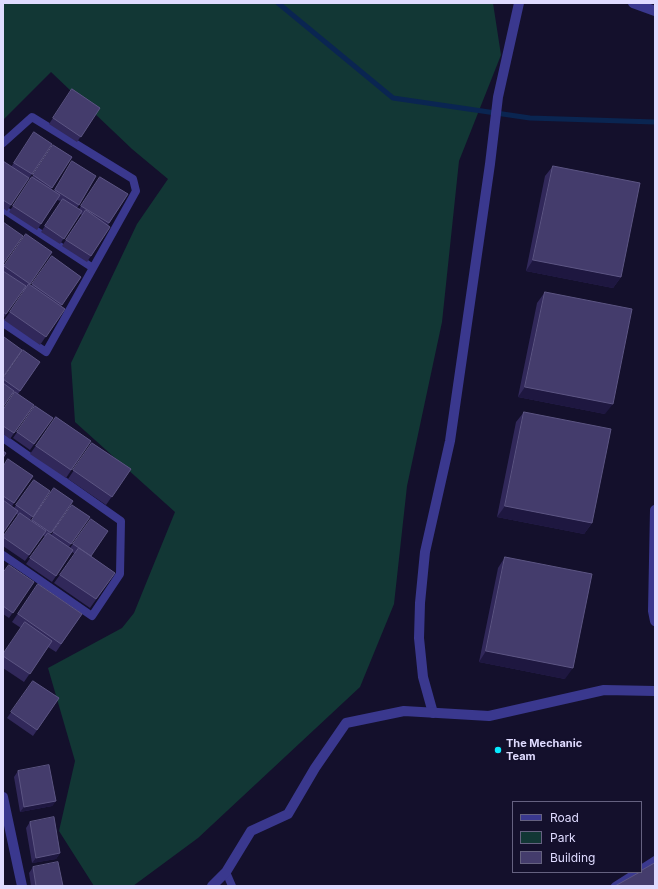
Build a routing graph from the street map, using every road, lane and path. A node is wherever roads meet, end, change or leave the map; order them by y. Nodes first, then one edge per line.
1 (519, 3) edge
2 (633, 3) edge
3 (655, 11) edge
4 (3, 143) edge
5 (3, 209) edge
6 (93, 268) junction
7 (3, 323) edge
8 (3, 438) edge
9 (655, 510) edge
10 (3, 555) edge
11 (655, 621) edge
12 (655, 691) edge
13 (433, 713) junction
14 (3, 797) edge
15 (655, 860) edge
16 (642, 868) edge
17 (226, 872) junction
18 (635, 873) edge
19 (22, 886) edge
20 (212, 886) edge
21 (232, 886) edge
22 (615, 886) edge

1 - 13 street
2 - 3 street
4 - 6 lane
5 - 6 lane
6 - 7 lane
8 - 10 lane
9 - 11 street
12 - 13 street
13 - 17 street
14 - 19 street
15 - 16 lane
17 - 20 street
17 - 21 lane
18 - 22 lane

